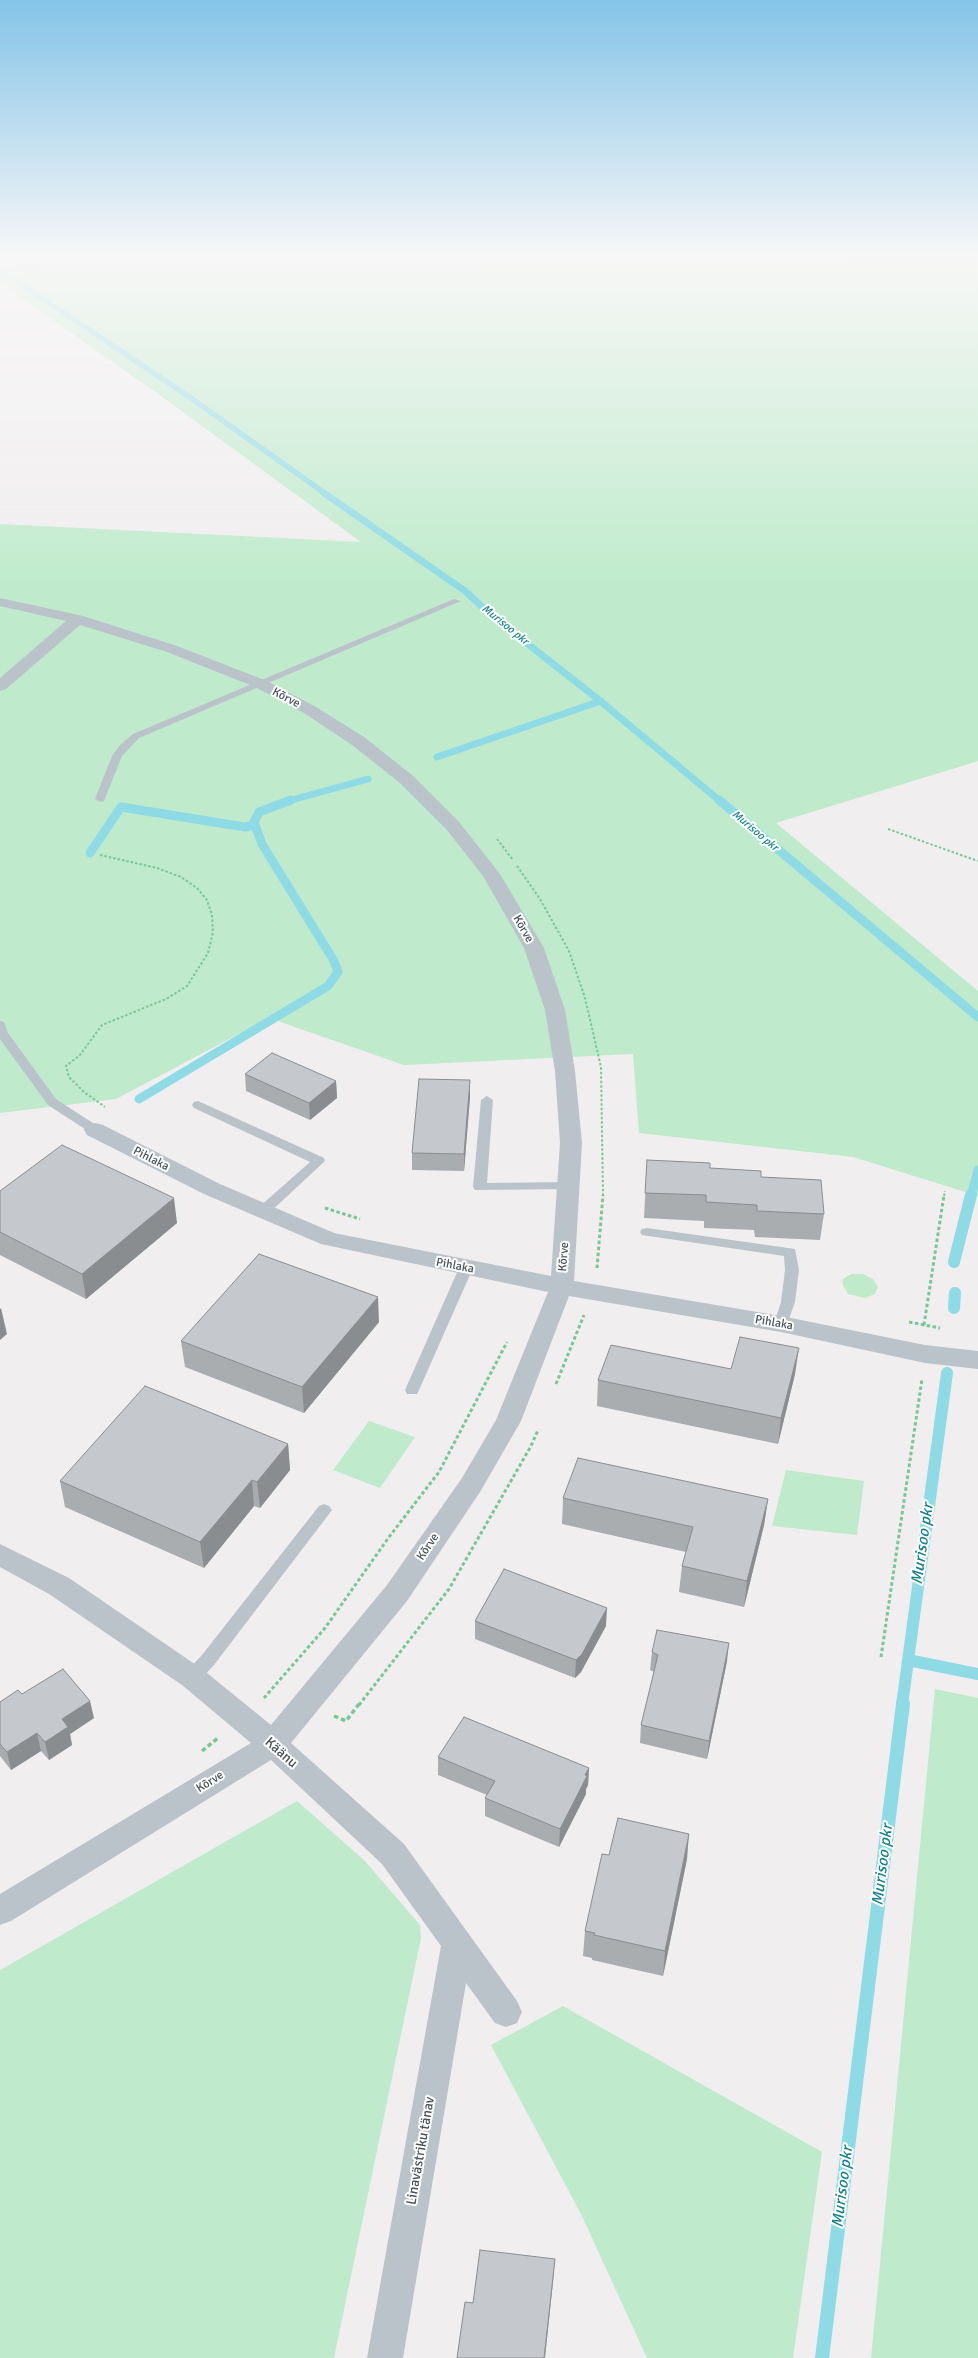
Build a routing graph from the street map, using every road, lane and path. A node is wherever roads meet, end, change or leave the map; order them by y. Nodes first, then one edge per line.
1 (457, 601) dead end
2 (0, 602) edge
3 (78, 619) junction
4 (261, 684) junction
5 (0, 686) edge
6 (100, 799) dead end
7 (888, 829) dead end
8 (493, 835) dead end
9 (100, 855) dead end
10 (978, 861) edge
11 (0, 1025) edge
12 (487, 1100) dead end
13 (198, 1105) dead end
14 (107, 1108) dead end
15 (95, 1130) joint
16 (568, 1186) junction
17 (945, 1191) dead end
18 (263, 1212) junction
19 (647, 1232) dead end
20 (466, 1268) junction
21 (562, 1285) junction
22 (589, 1292) junction
23 (781, 1324) junction
24 (511, 1336) dead end
25 (925, 1354) junction
26 (978, 1360) edge
27 (554, 1387) dead end
28 (412, 1390) dead end
29 (540, 1424) dead end
30 (324, 1510) dead end
31 (0, 1554) edge
32 (881, 1657) dead end
33 (192, 1677) junction
34 (276, 1685) junction
35 (306, 1702) junction
36 (242, 1720) junction
37 (272, 1744) junction
38 (201, 1752) dead end
39 (0, 1911) edge
40 (457, 1943) junction
41 (506, 2012) dead end
42 (385, 2358) edge

1 - 4 lane
2 - 3 street, Kõrve
3 - 4 street, Kõrve
3 - 5 street
4 - 6 lane
4 - 16 street, Kõrve
7 - 10 path
8 - 22 path
9 - 14 path
11 - 15 lane, Pihlaka
12 - 16 lane
13 - 18 lane
15 - 18 street, Pihlaka
16 - 21 street, Kõrve
17 - 25 path
18 - 20 street, Pihlaka
19 - 23 lane
20 - 21 street, Pihlaka
20 - 28 lane
21 - 22 street, Pihlaka
21 - 35 street, Kõrve
22 - 23 street, Pihlaka
22 - 27 path
23 - 25 street, Pihlaka
24 - 34 path
25 - 26 street, Pihlaka
25 - 32 path
29 - 35 path
30 - 33 lane
31 - 33 street, Käänu
33 - 36 street, Käänu
34 - 35 path
34 - 36 path
35 - 37 street, Kõrve
36 - 37 street, Käänu
36 - 38 path
37 - 39 street, Kõrve
37 - 40 street, Käänu
40 - 41 street, Käänu
40 - 42 street, Linavästriku tänav

